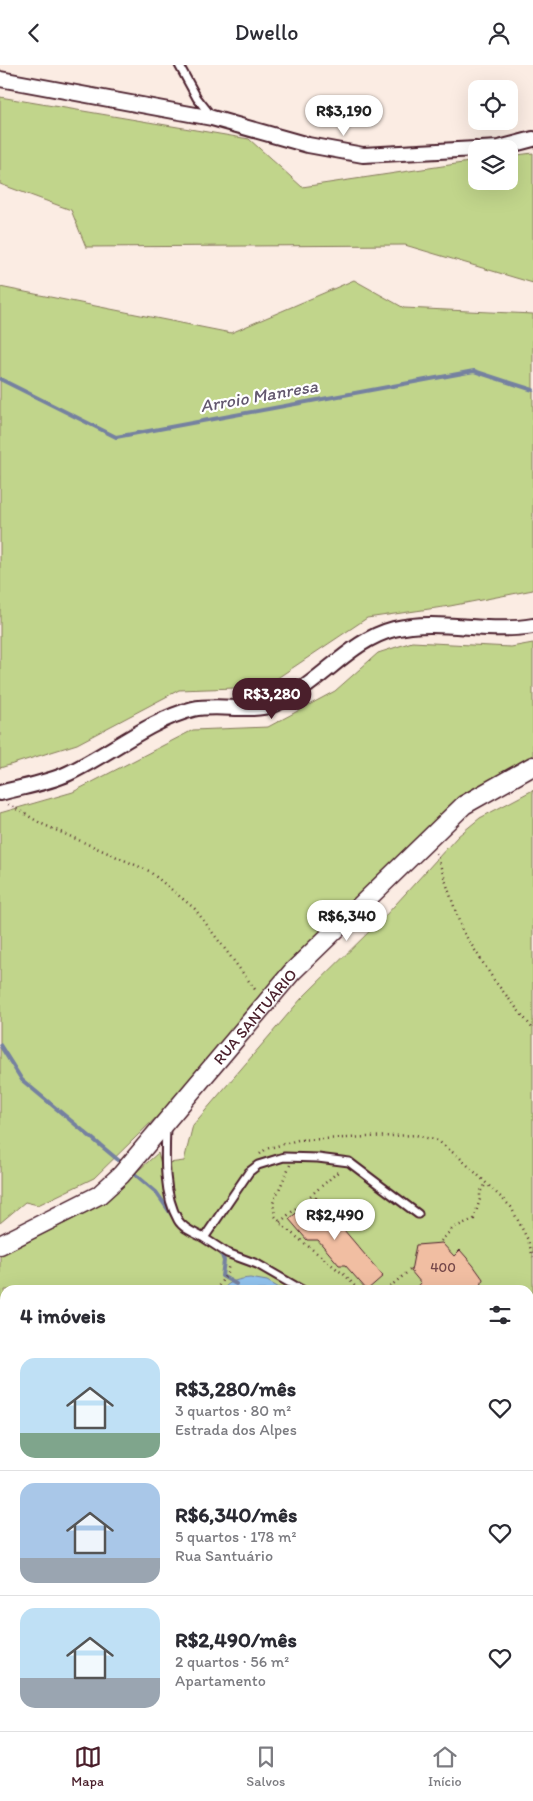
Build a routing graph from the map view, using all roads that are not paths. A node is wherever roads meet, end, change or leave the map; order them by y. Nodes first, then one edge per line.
1 (179, 65) edge
2 (0, 79) edge
3 (212, 118) junction
4 (533, 139) edge
5 (518, 143) edge
6 (468, 149) edge
7 (533, 626) edge
8 (533, 766) edge
9 (3, 798) edge
10 (166, 1122) junction
11 (418, 1214) dead end
12 (204, 1238) junction
13 (0, 1245) edge
14 (293, 1285) edge

1 - 3 lane
2 - 3 street
3 - 6 street
4 - 5 street
7 - 9 street
8 - 10 street, RUA SANTUÁRIO
10 - 12 lane
10 - 13 street, RUA SANTUÁRIO
11 - 12 lane
12 - 14 lane

